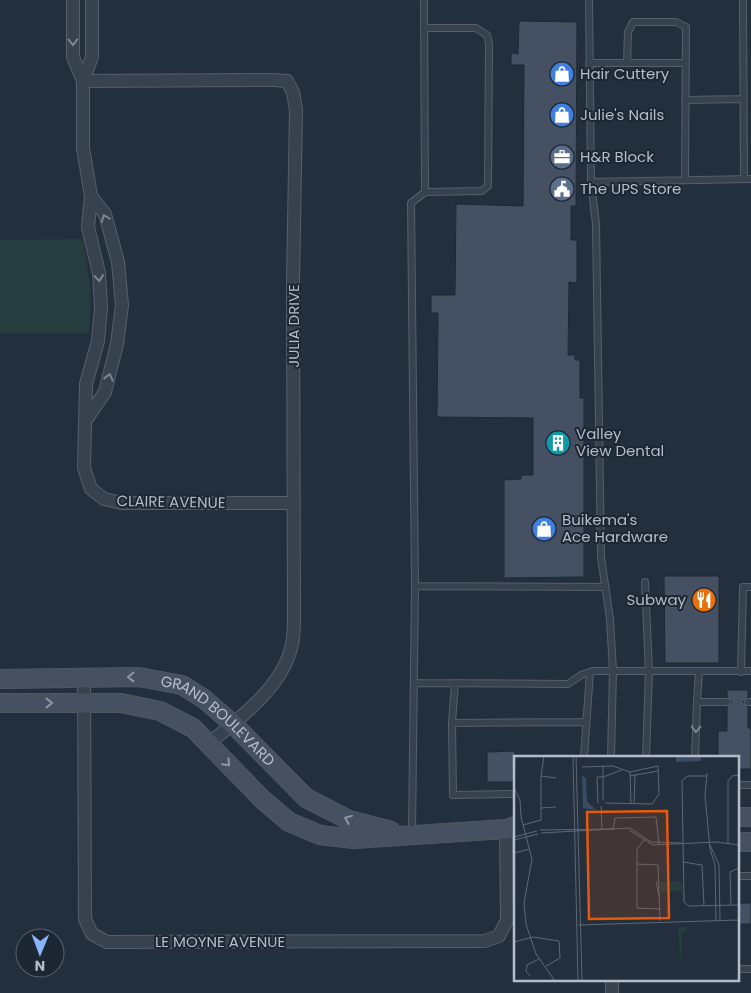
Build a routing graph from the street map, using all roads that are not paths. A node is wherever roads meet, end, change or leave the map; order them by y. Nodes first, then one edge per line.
1 (72, 0) edge
2 (92, 0) edge
3 (424, 0) edge
4 (589, 0) edge
5 (743, 0) edge
6 (424, 28) junction
7 (627, 62) junction
8 (590, 63) junction
9 (686, 63) junction
10 (83, 81) junction
11 (742, 99) junction
12 (685, 100) junction
13 (747, 179) edge
14 (685, 180) junction
15 (591, 182) junction
16 (425, 192) junction
17 (90, 196) junction
18 (86, 420) junction
19 (294, 503) junction
20 (645, 582) dead end
21 (415, 586) junction
22 (605, 587) junction
23 (751, 587) edge
24 (613, 671) junction
25 (649, 671) junction
26 (590, 672) junction
27 (699, 672) junction
28 (741, 672) junction
29 (751, 672) edge
30 (84, 677) junction
31 (0, 679) edge
32 (415, 683) junction
33 (455, 683) junction
34 (697, 702) junction
35 (727, 702) dead end
36 (0, 703) edge
37 (84, 703) junction
38 (585, 722) junction
39 (452, 723) junction
40 (233, 724) junction
41 (208, 744) junction
42 (584, 756) edge
43 (611, 756) edge
44 (646, 756) edge
45 (695, 756) edge
46 (738, 785) edge
47 (751, 785) edge
48 (514, 794) edge
49 (738, 817) edge
50 (751, 817) edge
51 (512, 830) edge
52 (412, 837) junction
53 (738, 842) edge
54 (751, 842) edge
55 (738, 876) edge
56 (751, 876) edge
57 (738, 969) edge
58 (751, 969) edge
59 (612, 980) edge
60 (612, 993) edge

1 -> 10 street, CLAIRE AVENUE
2 - 10 street, CLAIRE AVENUE
3 - 6 lane
4 - 8 lane
5 - 11 lane
6 - 16 lane
6 - 16 lane
7 - 8 lane
7 - 9 lane
7 - 9 lane
8 - 15 lane
9 - 12 lane
10 - 17 street, CLAIRE AVENUE
10 - 19 street, JULIA DRIVE
11 - 12 lane
11 - 13 lane
12 - 14 lane
13 - 14 lane
14 - 15 lane
15 - 22 lane
16 - 21 lane
17 -> 18 street, CLAIRE AVENUE
18 -> 17 street
18 - 19 street, CLAIRE AVENUE
19 - 40 street, JULIA DRIVE
20 - 25 lane
21 - 22 lane
21 - 32 lane
22 - 24 lane
23 - 28 lane
24 - 25 lane
24 - 26 lane
24 - 43 lane
25 - 27 lane
25 - 44 lane
26 - 33 lane
26 - 38 lane
27 - 28 lane
27 - 34 lane
28 - 29 lane
30 - 31 street, GRAND BOULEVARD
30 - 37 street, LE MOYNE AVENUE
40 -> 30 street, GRAND BOULEVARD
32 - 33 lane
32 - 52 lane
33 - 39 lane
34 - 35 lane
34 -> 45 lane
36 -> 37 street, GRAND BOULEVARD
37 - 41 street, GRAND BOULEVARD
37 - 51 street, LE MOYNE AVENUE
38 - 39 lane
38 - 42 lane
39 - 48 lane
40 - 41 street, JULIA DRIVE
52 -> 40 street, GRAND BOULEVARD
41 -> 52 street, GRAND BOULEVARD
46 - 47 lane
49 - 50 street
51 - 52 street, GRAND BOULEVARD
53 - 54 street
55 - 56 lane
57 - 58 lane
59 - 60 street

